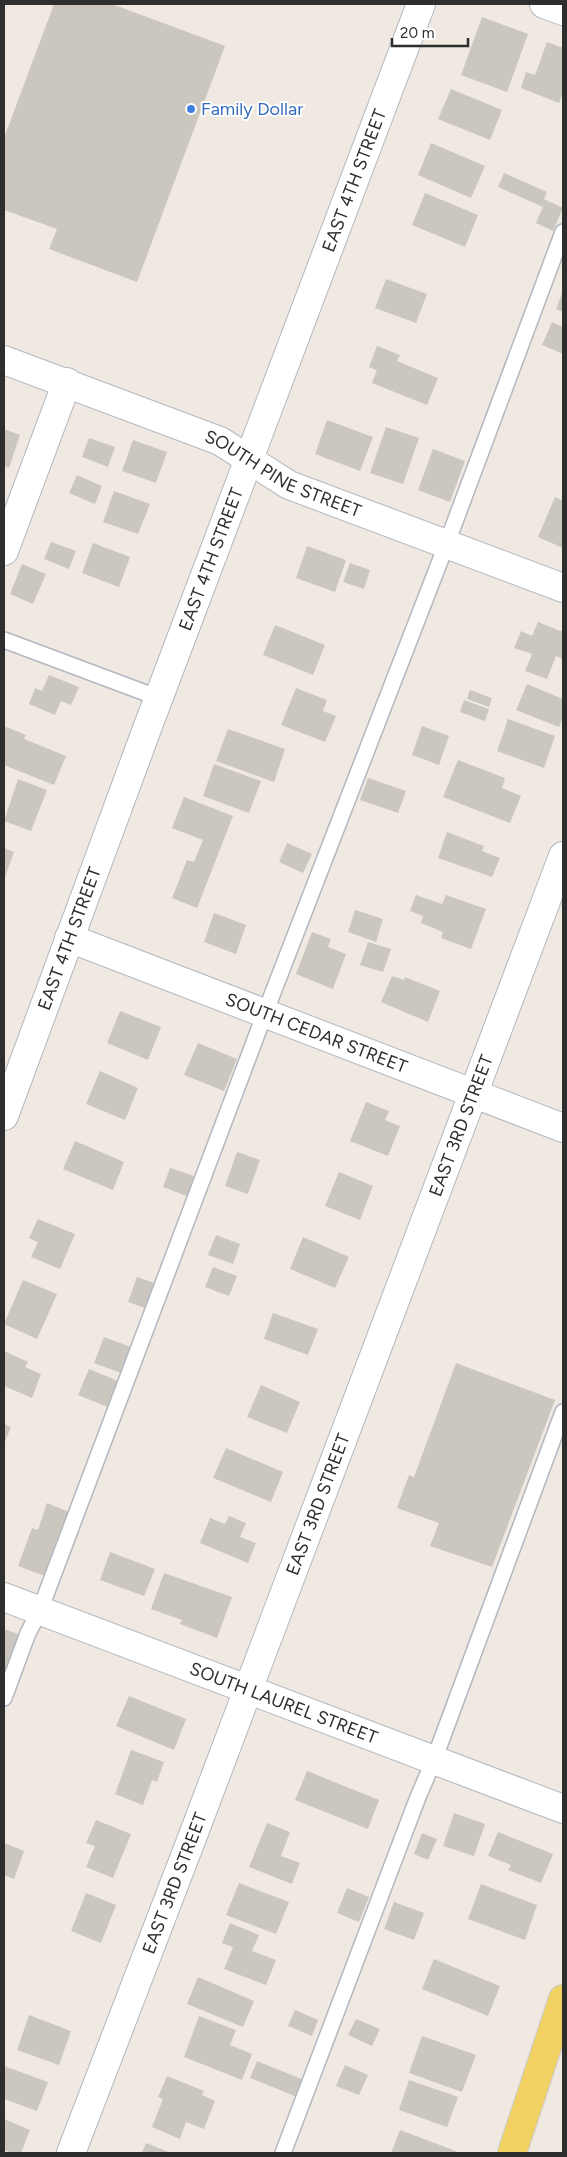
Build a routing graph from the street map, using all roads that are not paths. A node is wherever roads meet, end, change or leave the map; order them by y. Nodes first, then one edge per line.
1 (421, 4) edge
2 (544, 4) edge
3 (563, 11) edge
4 (563, 232) edge
5 (4, 360) edge
6 (67, 382) junction
7 (249, 460) junction
8 (448, 544) junction
9 (4, 551) edge
10 (563, 588) edge
11 (4, 640) edge
12 (159, 698) junction
13 (563, 856) edge
14 (69, 938) junction
15 (265, 1013) junction
16 (475, 1093) junction
17 (4, 1116) edge
18 (563, 1128) edge
19 (563, 1412) edge
20 (4, 1597) edge
21 (40, 1610) junction
22 (248, 1689) junction
23 (4, 1698) edge
24 (434, 1760) junction
25 (563, 1809) edge
26 (563, 1999) edge
27 (70, 2153) edge
28 (283, 2153) edge
29 (512, 2153) edge

1 - 7 street, EAST 4TH STREET
2 - 3 street
4 - 8 lane
5 - 6 street, SOUTH PINE STREET
6 - 7 street, SOUTH PINE STREET
6 - 9 street
7 - 8 street, SOUTH PINE STREET
7 - 12 street, EAST 4TH STREET
8 - 10 street, SOUTH PINE STREET
8 - 15 lane
11 - 12 lane
12 - 14 street, EAST 4TH STREET
13 - 16 street, EAST 3RD STREET
14 - 15 street, SOUTH CEDAR STREET
14 - 17 street, EAST 4TH STREET
15 - 16 street, SOUTH CEDAR STREET
15 - 21 lane
16 - 18 street, SOUTH CEDAR STREET
16 - 22 street, EAST 3RD STREET
19 - 24 lane
20 - 21 street, SOUTH LAUREL STREET
21 - 22 street, SOUTH LAUREL STREET
21 - 23 lane
22 - 24 street, SOUTH LAUREL STREET
22 - 27 street, EAST 3RD STREET
24 - 25 street, SOUTH LAUREL STREET
24 - 28 lane
26 - 29 main road

